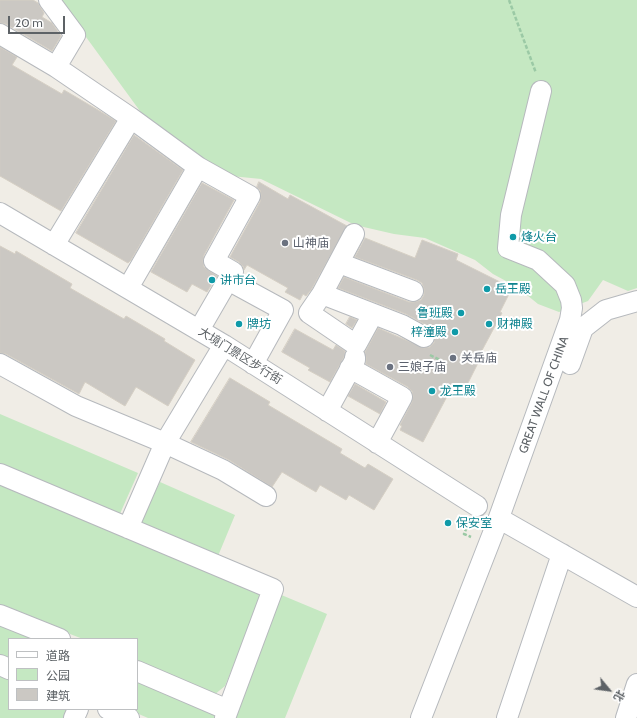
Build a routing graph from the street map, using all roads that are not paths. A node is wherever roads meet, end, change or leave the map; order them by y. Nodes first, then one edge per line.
1 (49, 0) edge
2 (0, 34) edge
3 (56, 67) junction
4 (538, 85) road end
5 (131, 118) junction
6 (198, 167) junction
7 (0, 213) edge
8 (354, 234) dead end
9 (54, 245) junction
10 (339, 263) junction
11 (228, 280) junction
12 (128, 288) junction
13 (413, 291) dead end
14 (322, 294) junction
15 (637, 301) edge
16 (283, 310) junction
17 (309, 313) junction
18 (373, 314) junction
19 (199, 330) junction
20 (424, 337) dead end
21 (224, 344) junction
22 (356, 345) junction
23 (0, 364) edge
24 (253, 364) junction
25 (350, 368) junction
26 (327, 411) junction
27 (377, 443) junction
28 (165, 444) junction
29 (0, 474) edge
30 (266, 496) dead end
31 (476, 506) road end
32 (128, 528) junction
33 (562, 554) junction
34 (637, 597) edge
35 (0, 615) edge
36 (58, 638) edge
37 (138, 671) edge
38 (637, 684) edge
39 (110, 710) edge
40 (227, 714) edge
41 (128, 718) edge
42 (421, 718) edge
43 (507, 718) edge
44 (626, 718) edge

1 - 3 street
2 - 3 street
3 - 5 street
4 - 42 street, GREAT WALL OF CHINA
5 - 6 street
5 - 9 street
6 - 11 street
6 - 12 street
7 - 9 street, 大境门景区步行街
8 - 10 street
9 - 12 street, 大境门景区步行街
10 - 13 street
10 - 14 street
11 - 16 street
11 - 19 street
12 - 19 street, 大境门景区步行街
14 - 17 street
14 - 18 street
15 - 33 street
16 - 17 street
16 - 24 street
17 - 22 street
18 - 20 street
18 - 22 street
19 - 21 street, 大境门景区步行街
21 - 24 street, 大境门景区步行街
21 - 28 street
22 - 25 street
23 - 28 street
24 - 26 street, 大境门景区步行街
25 - 26 street
25 - 27 street
26 - 27 street, 大境门景区步行街
27 - 31 street, 大境门景区步行街
28 - 30 street
28 - 32 street
29 - 32 street
32 - 40 street
33 - 34 street
33 - 43 street
35 - 36 street
37 - 40 street
38 - 44 street
39 - 41 street

